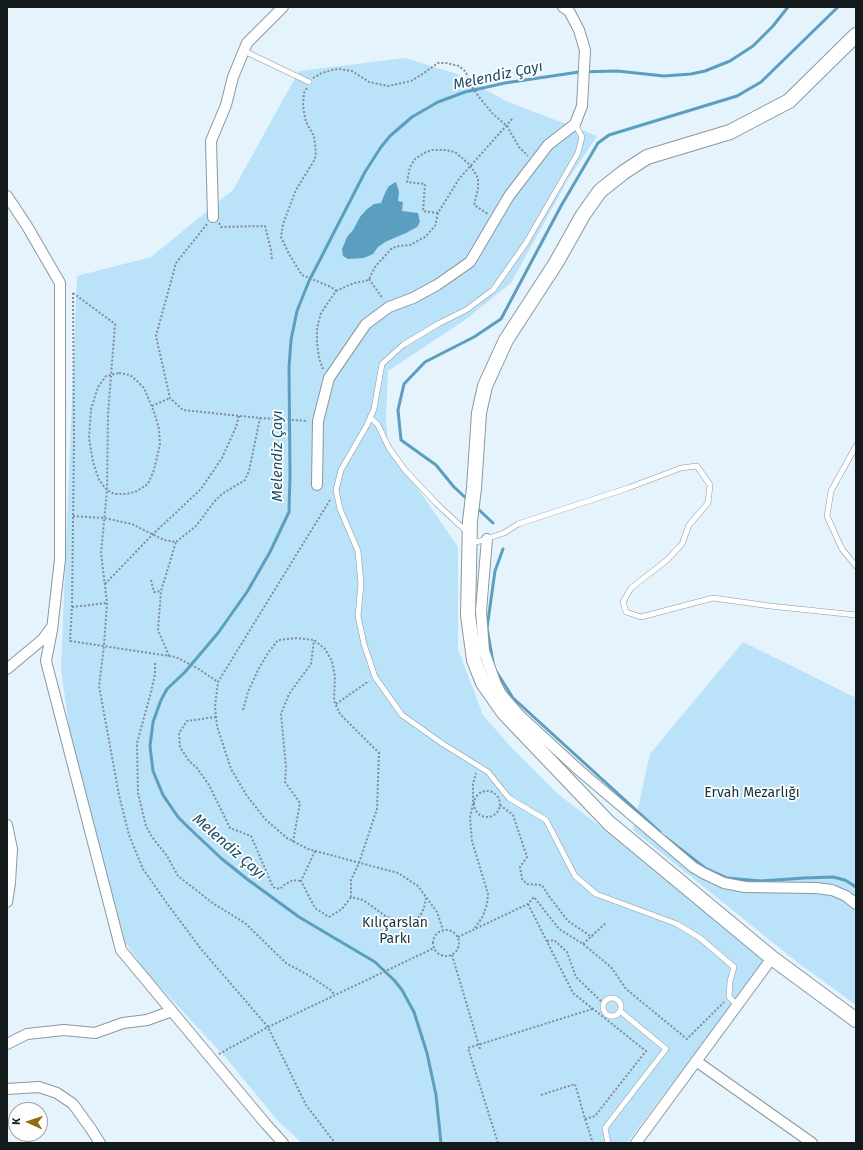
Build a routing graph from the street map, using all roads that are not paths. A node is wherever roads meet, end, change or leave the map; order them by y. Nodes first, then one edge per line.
1 (283, 7) edge
2 (563, 7) edge
3 (856, 35) edge
4 (244, 51) junction
5 (309, 82) road end
6 (575, 124) junction
7 (7, 196) edge
8 (213, 217) road end
9 (370, 416) junction
10 (856, 446) edge
11 (317, 485) dead end
12 (469, 533) junction
13 (488, 538) junction
14 (856, 566) edge
15 (856, 615) edge
16 (52, 627) junction
17 (7, 668) edge
18 (7, 825) edge
19 (7, 902) edge
20 (856, 904) edge
21 (772, 958) junction
22 (737, 1005) junction
23 (620, 1010) junction
24 (172, 1012) junction
25 (856, 1020) edge
26 (7, 1044) edge
27 (696, 1061) junction
28 (7, 1089) edge
29 (100, 1143) edge
30 (283, 1143) edge
31 (608, 1143) edge
32 (636, 1143) edge
33 (812, 1143) edge

1 - 4 street
2 - 6 street
3 - 12 main road
4 - 5 lane
4 - 8 street
6 - 9 lane
6 - 11 street
7 - 16 street
9 - 12 lane
9 - 22 lane
10 - 14 lane
12 - 13 lane
12 - 21 main road
13 - 15 lane
13 - 20 street
16 - 17 street
16 - 24 street
18 - 19 street
21 - 22 street
21 - 25 main road
22 - 27 street
23 - 23 lane
23 - 31 lane
24 - 26 street
24 - 30 street
27 - 32 street
27 - 33 street
28 - 29 street

